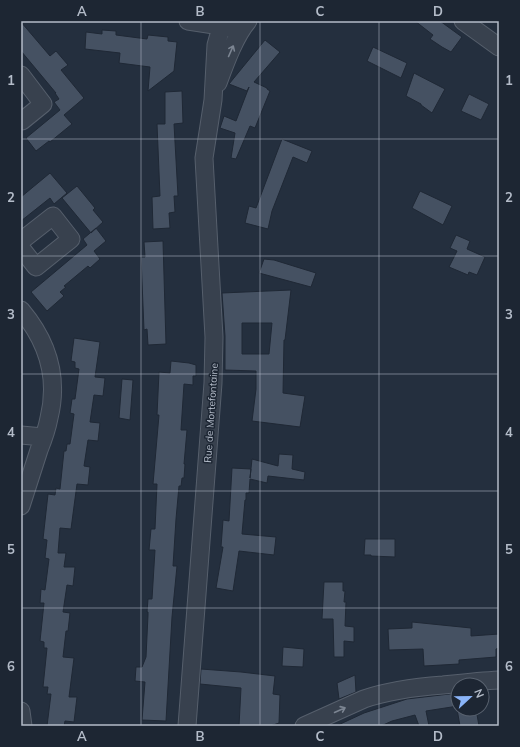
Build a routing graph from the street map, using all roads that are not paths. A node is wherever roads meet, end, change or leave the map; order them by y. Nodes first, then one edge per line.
1 (188, 21) edge
2 (463, 21) edge
3 (224, 24) edge
4 (245, 25) edge
5 (499, 48) edge
6 (21, 75) edge
7 (213, 100) junction
8 (21, 120) edge
9 (21, 310) edge
10 (21, 435) edge
11 (43, 437) junction
12 (21, 506) edge
13 (499, 680) edge
14 (21, 712) edge
15 (23, 726) edge
16 (187, 726) edge
17 (304, 726) edge

1 - 3 street
2 - 5 street
3 - 4 street
3 - 7 street, Rue de Mortefontaine
7 -> 4 street, Rue de Mortefontaine
6 - 8 street
7 - 16 street, Rue de Mortefontaine
9 - 11 street
10 - 11 street
11 - 12 street
17 -> 13 street
14 - 15 street

